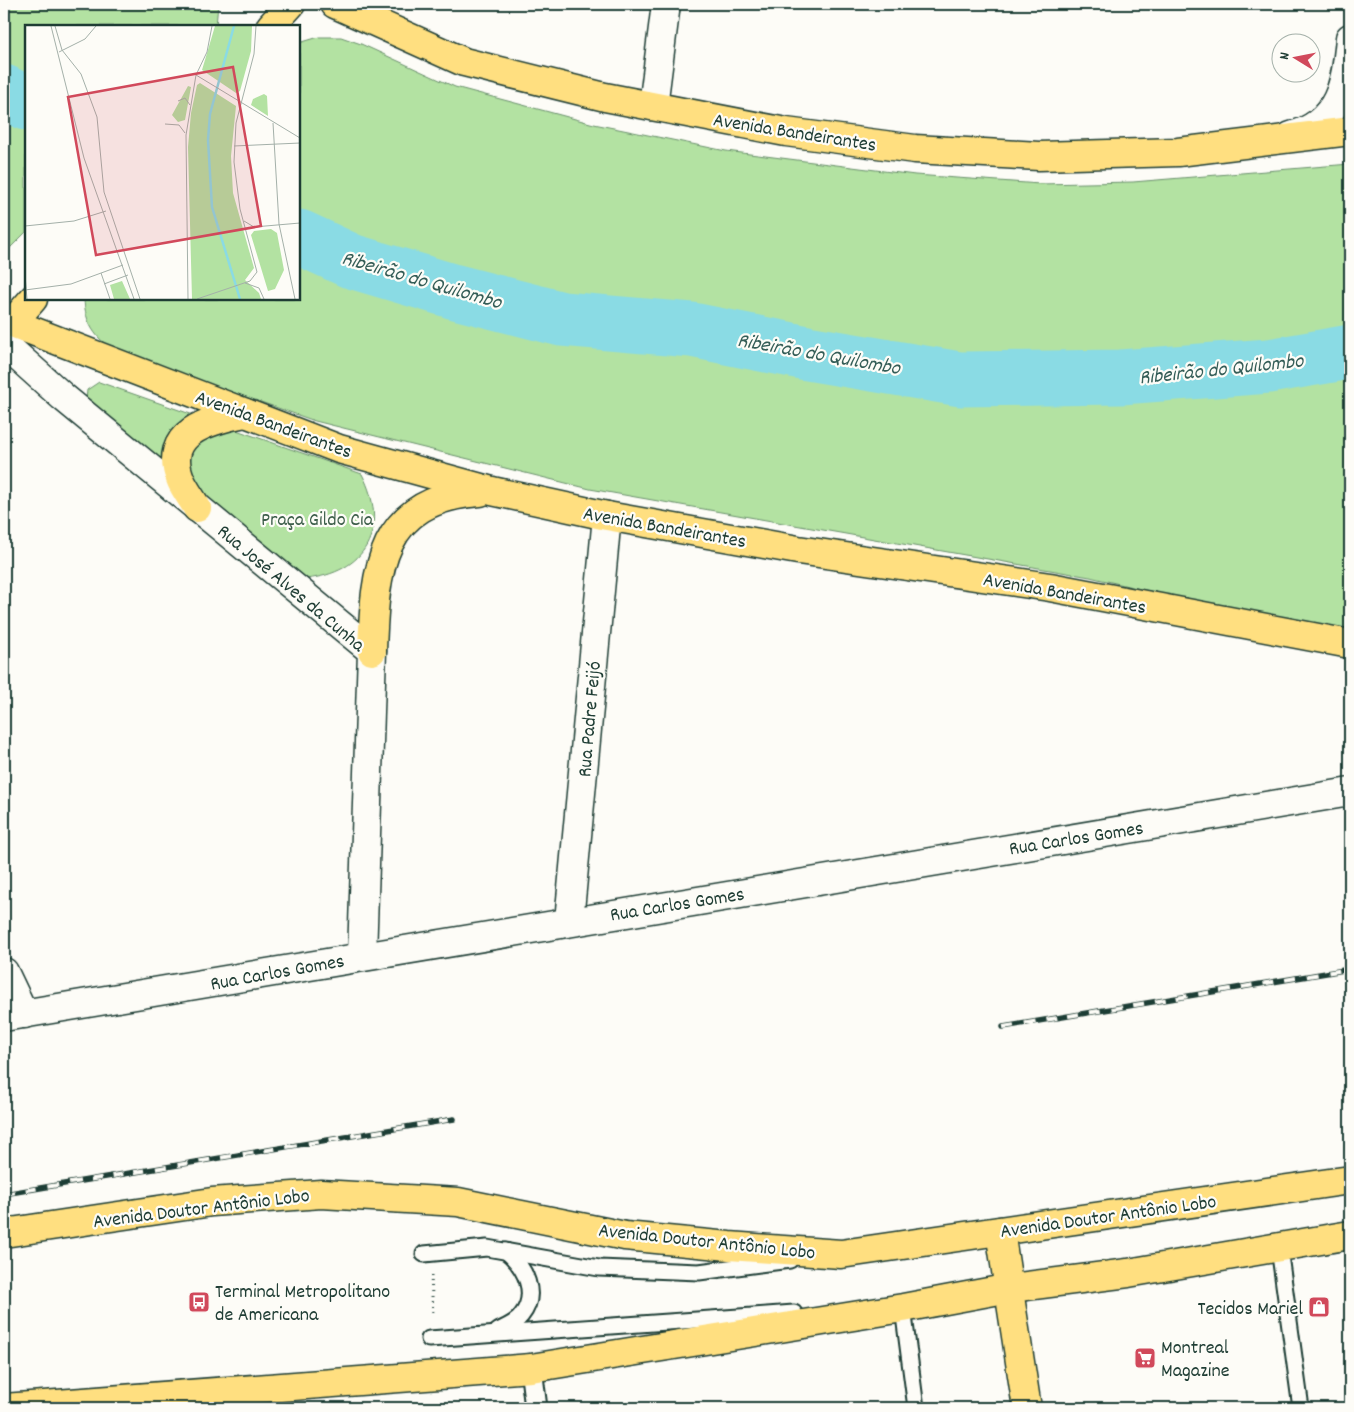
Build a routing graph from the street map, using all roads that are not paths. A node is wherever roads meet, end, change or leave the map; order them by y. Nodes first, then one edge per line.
1 (291, 4) edge
2 (335, 4) edge
3 (666, 4) edge
4 (368, 13) edge
5 (272, 25) edge
6 (1350, 60) edge
7 (653, 106) junction
8 (1350, 131) edge
9 (1272, 142) junction
10 (31, 300) edge
11 (6, 329) edge
12 (245, 413) junction
13 (492, 491) junction
14 (197, 508) junction
15 (606, 516) junction
16 (1350, 644) edge
17 (372, 652) junction
18 (1350, 792) edge
19 (569, 921) junction
20 (362, 956) junction
21 (4, 972) edge
22 (14, 1016) edge
23 (1350, 1180) edge
24 (1000, 1231) junction
25 (4, 1233) edge
26 (1350, 1235) edge
27 (1279, 1248) junction
28 (505, 1250) junction
29 (427, 1254) road end
30 (841, 1254) junction
31 (1010, 1288) junction
32 (909, 1306) junction
33 (492, 1334) junction
34 (432, 1338) road end
35 (531, 1368) junction
36 (88, 1405) edge
37 (4, 1408) edge
38 (536, 1408) edge
39 (916, 1408) edge
40 (1027, 1408) edge
41 (1301, 1408) edge

1 - 5 main road
2 - 4 main road, Avenida Bandeirantes
3 - 7 street
4 - 7 main road, Avenida Bandeirantes
6 - 9 street, Avenida Bandeirantes
7 - 9 main road, Avenida Bandeirantes
8 - 9 main road, Avenida Bandeirantes
10 - 11 main road
11 - 12 main road, Avenida Bandeirantes
11 - 14 street, Rua José Alves da Cunha
12 - 13 main road, Avenida Bandeirantes
12 - 14 main road
13 - 15 main road, Avenida Bandeirantes
13 - 17 main road
14 - 17 street, Rua José Alves da Cunha
15 - 16 main road, Avenida Bandeirantes
15 - 19 street, Rua Padre Feijó
17 - 20 street, Rua José Alves da Cunha
18 - 19 street, Rua Carlos Gomes
19 - 20 street, Rua Carlos Gomes
20 - 22 street, Rua Carlos Gomes
21 - 22 street
23 - 24 main road, Avenida Doutor Antônio Lobo
24 - 30 main road, Avenida Doutor Antônio Lobo
24 - 31 main road
25 - 30 main road, Avenida Doutor Antônio Lobo
26 - 27 main road
27 - 31 main road
27 - 41 lane
28 - 29 lane
28 - 30 lane
28 - 33 lane
31 - 32 main road
31 - 40 main road
32 - 33 lane
32 - 35 main road
32 - 39 lane
33 - 34 lane
35 - 36 main road
35 - 38 street
36 - 37 main road

